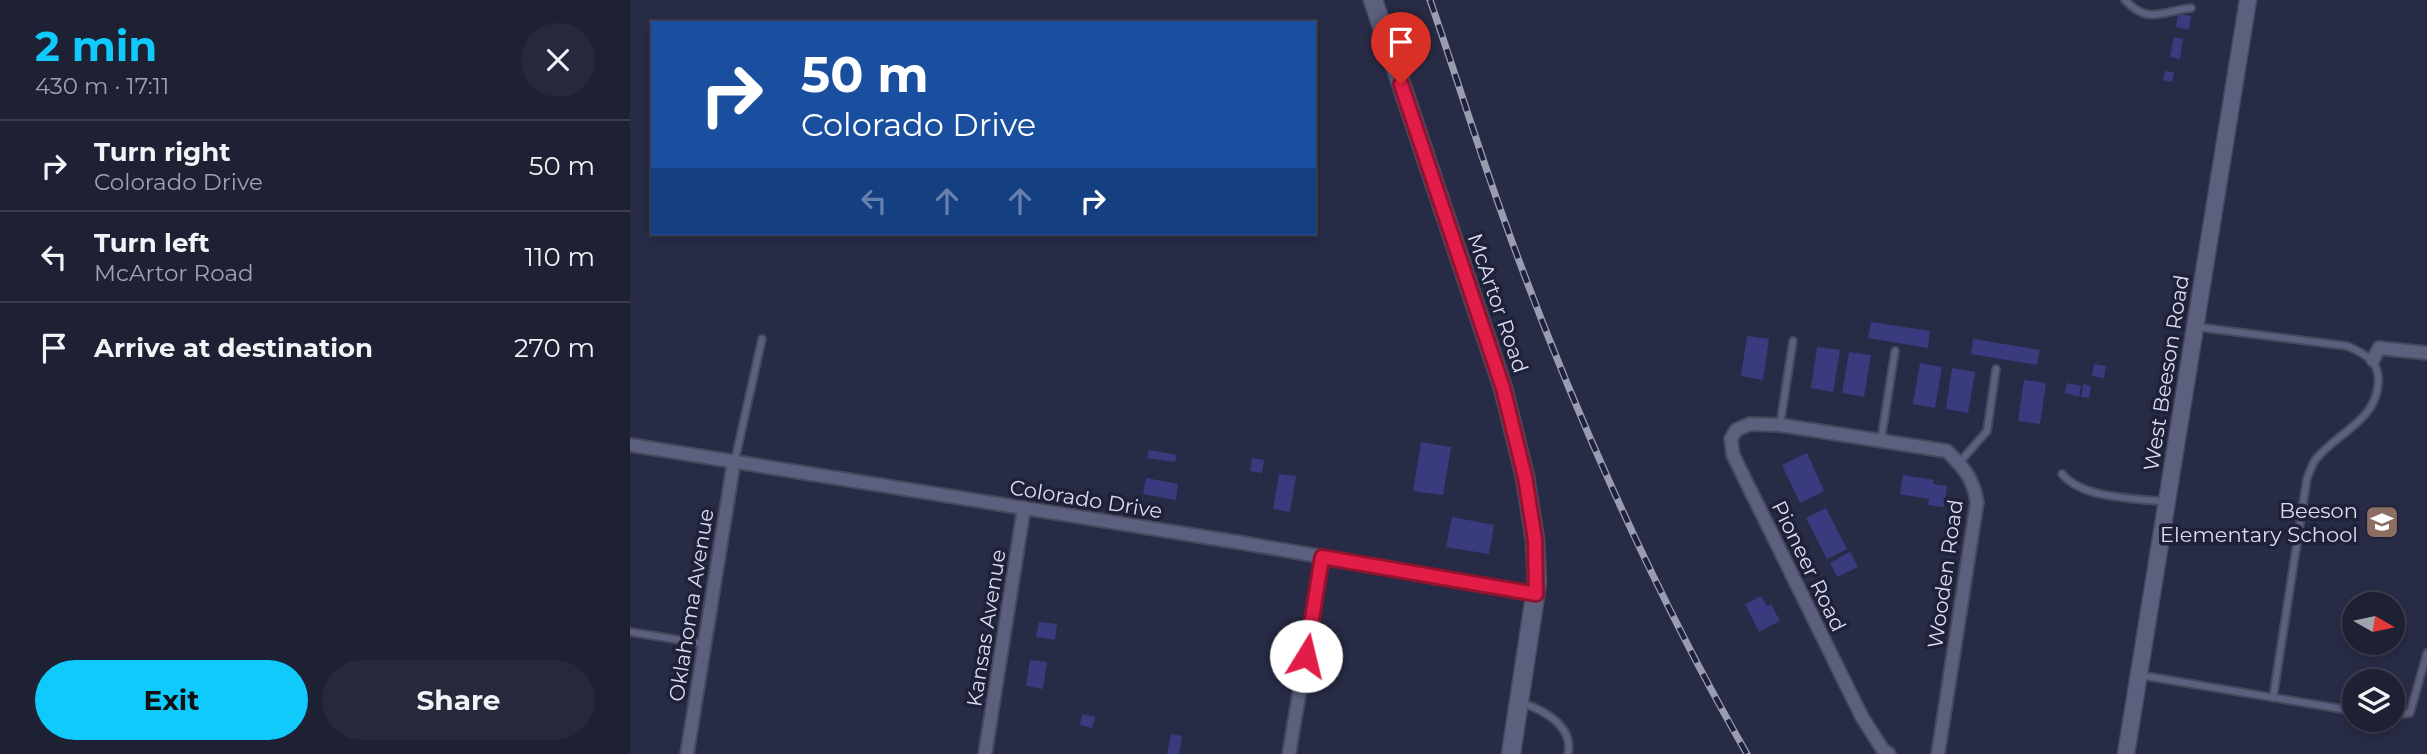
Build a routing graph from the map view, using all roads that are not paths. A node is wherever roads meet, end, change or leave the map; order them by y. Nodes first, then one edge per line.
1 (1373, 0) edge
2 (2125, 0) edge
3 (2248, 0) edge
4 (2191, 8) dead end
5 (2195, 327) junction
6 (762, 340) dead end
7 (1793, 341) dead end
8 (1895, 351) dead end
9 (2427, 353) edge
10 (2373, 360) junction
11 (1996, 369) dead end
12 (1780, 425) junction
13 (1881, 440) junction
14 (630, 445) edge
15 (734, 461) junction
16 (1959, 463) junction
17 (2062, 474) dead end
18 (2166, 502) junction
19 (1024, 508) junction
20 (1322, 557) junction
21 (1536, 594) junction
22 (630, 632) edge
23 (705, 644) junction
24 (2427, 653) edge
25 (2139, 675) junction
26 (2273, 698) junction
27 (1519, 702) junction
28 (2342, 709) edge
29 (2405, 714) edge
30 (687, 754) edge
31 (985, 754) edge
32 (1289, 754) edge
33 (1511, 754) edge
34 (1568, 754) edge
35 (1889, 754) edge
36 (1938, 754) edge
37 (2126, 754) edge

1 - 21 main road, McArtor Road
2 - 4 lane
3 - 5 street, West Beeson Road
5 - 10 lane
5 - 18 street, West Beeson Road
6 - 15 lane
7 - 12 lane
8 - 13 lane
9 - 10 street
10 - 26 lane
11 - 16 lane
12 - 13 street
12 - 35 street, Pioneer Road
13 - 16 street
14 - 15 street, Colorado Drive
15 - 19 street, Colorado Drive
15 - 23 street, Oklahoma Avenue
16 - 36 street, Wooden Road
17 - 18 lane
18 - 25 street, West Beeson Road
19 - 20 street, Colorado Drive
19 - 31 street, Kansas Avenue
20 - 21 street, Colorado Drive
20 - 32 street
21 - 27 main road, McArtor Road
22 - 23 lane
23 - 30 street, Oklahoma Avenue
24 - 29 lane
25 - 26 lane
25 - 37 street, West Beeson Road
26 - 28 lane
27 - 33 main road, McArtor Road
27 - 34 lane

